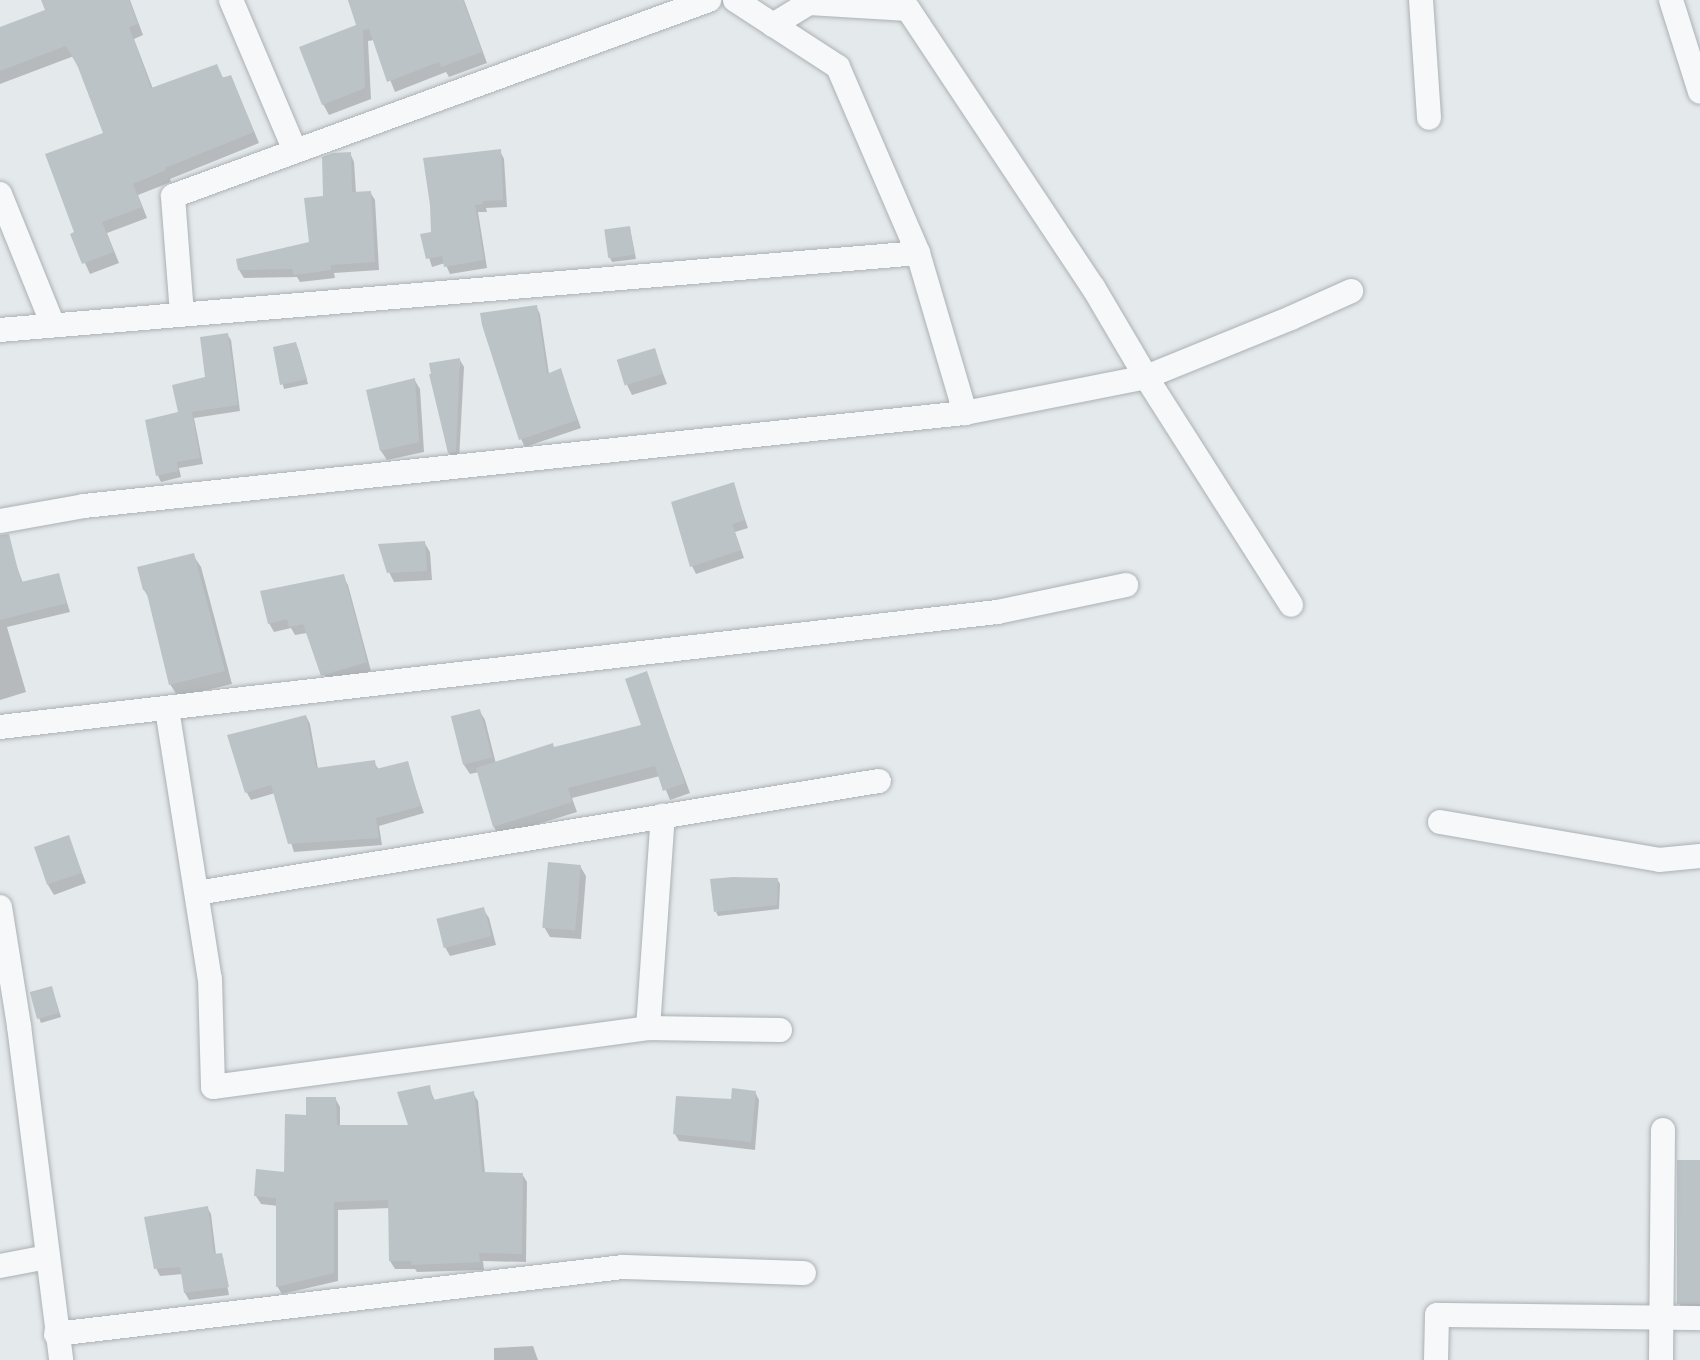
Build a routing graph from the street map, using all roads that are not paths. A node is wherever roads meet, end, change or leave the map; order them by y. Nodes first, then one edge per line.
1 (231, 0) edge
2 (709, 0) edge
3 (735, 0) edge
4 (1421, 0) edge
5 (1671, 0) edge
6 (869, 4) edge
7 (773, 25) junction
8 (1700, 93) edge
9 (1430, 118) dead end
10 (295, 151) junction
11 (0, 194) edge
12 (918, 253) junction
13 (1351, 291) dead end
14 (182, 314) junction
15 (53, 325) junction
16 (0, 330) edge
17 (1146, 377) junction
18 (965, 413) junction
19 (0, 521) edge
20 (1126, 585) dead end
21 (1291, 605) dead end
22 (167, 709) junction
23 (0, 728) edge
24 (879, 781) dead end
25 (663, 816) junction
26 (1440, 822) dead end
27 (1700, 856) edge
28 (196, 893) junction
29 (0, 907) edge
30 (10, 1028) edge
31 (648, 1028) junction
32 (780, 1030) dead end
33 (1663, 1130) dead end
34 (47, 1257) junction
35 (0, 1266) edge
36 (804, 1273) dead end
37 (1661, 1317) junction
38 (1700, 1318) edge
39 (56, 1334) junction
40 (61, 1360) edge
41 (1436, 1360) edge
42 (1661, 1360) edge

1 - 10 street
2 - 10 street
3 - 7 street
4 - 9 street
5 - 8 street
6 - 7 street
6 - 17 street
7 - 12 street
10 - 14 street
11 - 15 street
12 - 14 street
12 - 18 street
13 - 17 street
14 - 15 street
15 - 16 street
17 - 18 street
17 - 21 street
18 - 19 street
20 - 22 street
22 - 23 street
22 - 28 street
24 - 25 street
25 - 28 street
25 - 31 street
26 - 27 street
28 - 31 street
29 - 30 street
30 - 34 street
31 - 32 street
33 - 37 street
34 - 35 street
34 - 39 street
36 - 39 street
37 - 38 street
37 - 41 street
37 - 42 street
39 - 40 street

